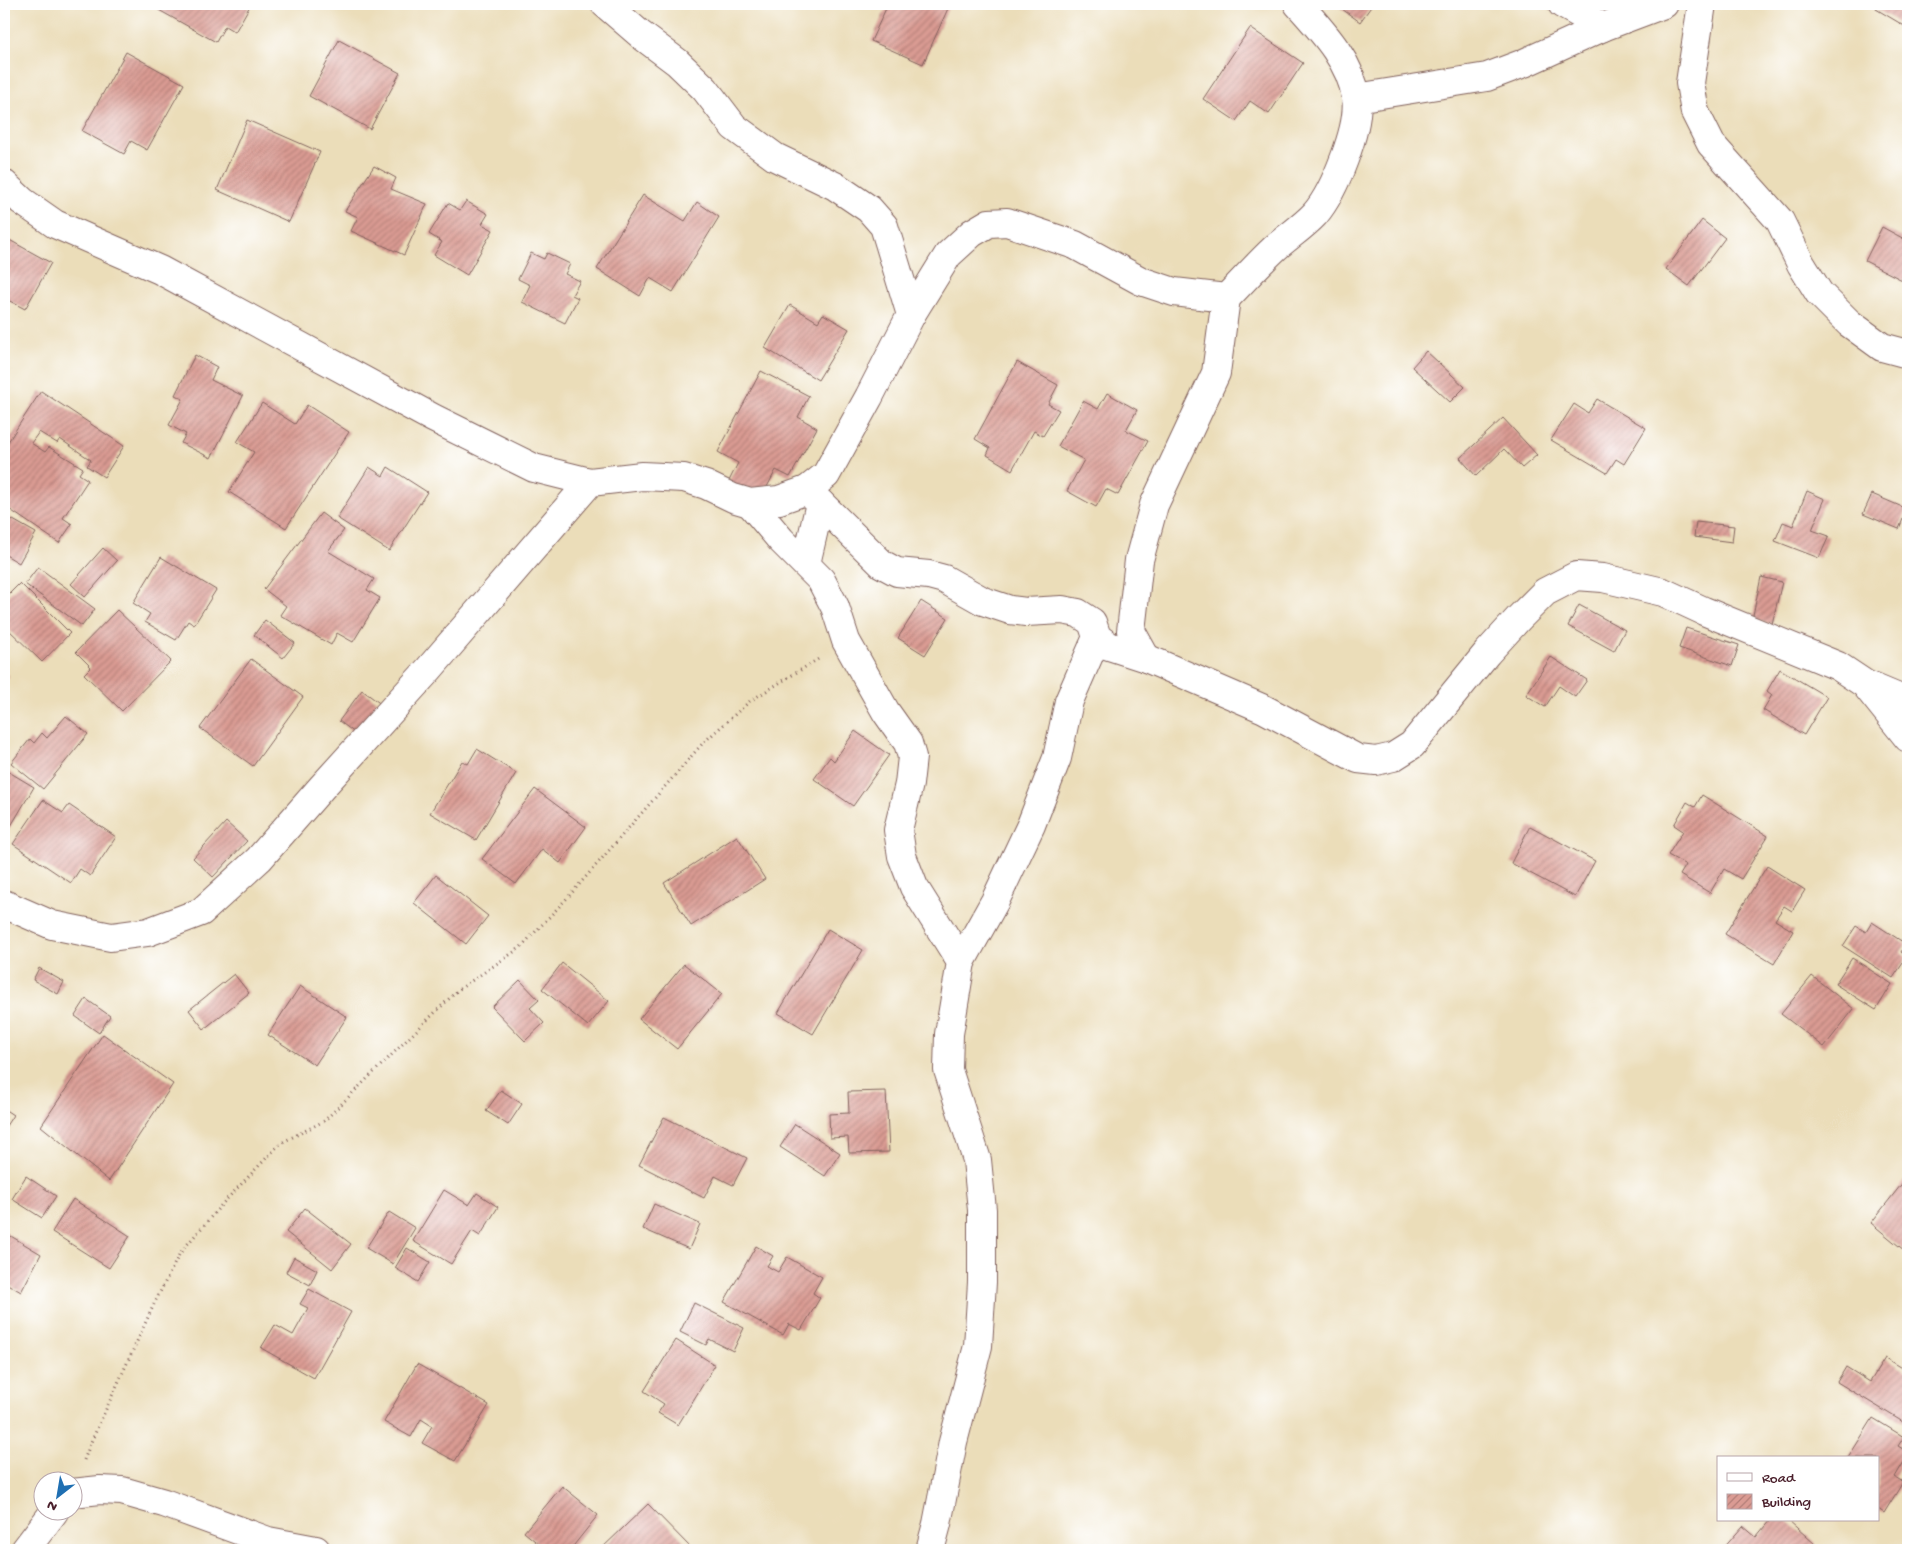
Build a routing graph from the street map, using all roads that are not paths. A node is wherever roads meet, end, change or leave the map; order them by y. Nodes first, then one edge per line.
1 (605, 4) edge
2 (1298, 4) edge
3 (1562, 4) edge
4 (1664, 4) edge
5 (1702, 4) edge
6 (1602, 27) junction
7 (1356, 98) junction
8 (4, 184) edge
9 (1226, 298) junction
10 (911, 315) junction
11 (1908, 354) edge
12 (590, 482) junction
13 (813, 496) junction
14 (750, 503) junction
15 (806, 564) junction
16 (1097, 637) junction
17 (1146, 658) junction
18 (1865, 684) junction
19 (1908, 702) edge
20 (1908, 738) edge
21 (4, 904) edge
22 (961, 962) junction
23 (82, 1492) edge
24 (46, 1522) edge
25 (25, 1550) edge
26 (316, 1550) edge
27 (930, 1550) edge

1 - 10 street
2 - 7 street
3 - 6 street
4 - 6 street
5 - 11 street
6 - 7 street
7 - 9 street
8 - 12 street
9 - 10 street
9 - 17 street
10 - 13 street
12 - 14 street
12 - 21 street
13 - 14 street
13 - 15 street
13 - 16 street
14 - 15 street
15 - 22 street
16 - 17 street
16 - 22 street
17 - 18 street
18 - 19 street
18 - 20 street
22 - 27 street
23 - 26 street
24 - 25 street

